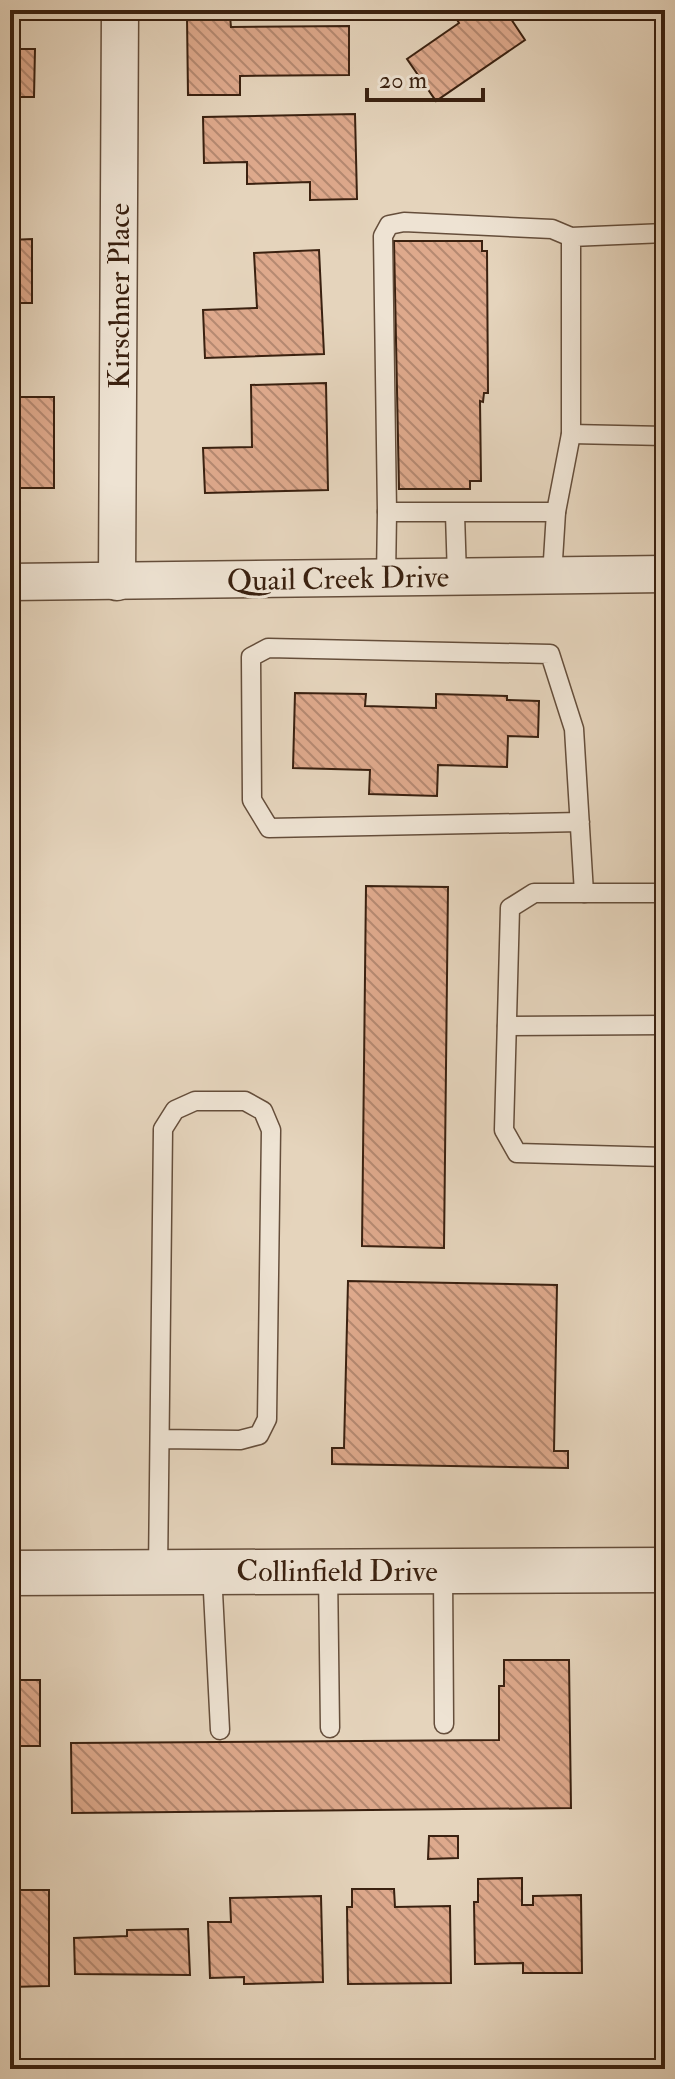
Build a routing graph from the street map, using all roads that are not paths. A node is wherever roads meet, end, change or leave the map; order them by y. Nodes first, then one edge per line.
1 (120, 10) edge
2 (665, 233) edge
3 (571, 237) junction
4 (571, 434) junction
5 (665, 436) edge
6 (387, 512) junction
7 (556, 512) junction
8 (455, 514) junction
9 (665, 574) edge
10 (552, 576) junction
11 (457, 577) junction
12 (386, 578) junction
13 (10, 582) edge
14 (117, 582) junction
15 (580, 822) junction
16 (584, 893) junction
17 (665, 893) edge
18 (665, 1025) edge
19 (507, 1026) junction
20 (665, 1157) edge
21 (160, 1439) junction
22 (665, 1570) edge
23 (328, 1571) junction
24 (443, 1571) junction
25 (158, 1572) junction
26 (212, 1572) junction
27 (10, 1573) edge
28 (444, 1724) dead end
29 (330, 1728) dead end
30 (220, 1730) dead end

1 - 14 street, Kirschner Place
2 - 3 lane
3 - 4 lane
3 - 6 lane
4 - 5 lane
4 - 7 lane
6 - 8 lane
6 - 12 lane
7 - 8 lane
7 - 10 lane
8 - 11 lane
9 - 10 street, Quail Creek Drive
10 - 11 street, Quail Creek Drive
11 - 12 street, Quail Creek Drive
12 - 14 street, Quail Creek Drive
13 - 14 street, Quail Creek Drive
15 - 15 lane
15 - 16 lane
16 - 17 lane
16 - 19 lane
18 - 19 lane
19 - 20 lane
21 - 21 lane
21 - 25 lane
22 - 24 street, Collinfield Drive
23 - 24 street, Collinfield Drive
23 - 26 street, Collinfield Drive
23 - 29 lane
24 - 28 lane
25 - 26 street, Collinfield Drive
25 - 27 street, Collinfield Drive
26 - 30 lane

